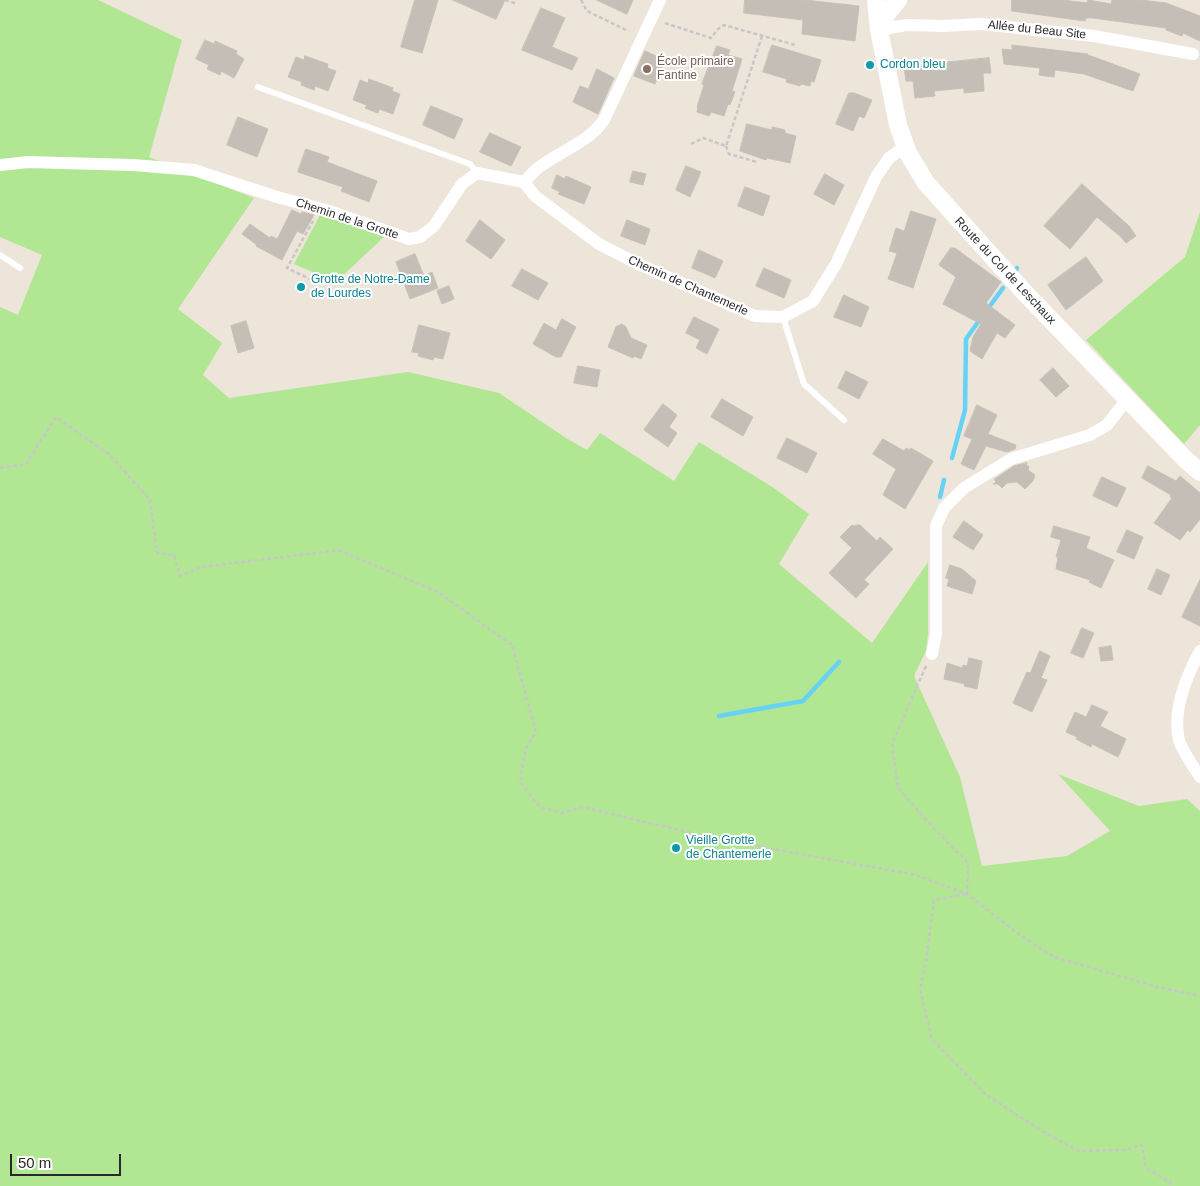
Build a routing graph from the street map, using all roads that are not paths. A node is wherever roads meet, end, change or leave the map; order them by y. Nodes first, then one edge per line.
1 (660, 0) edge
2 (876, 0) edge
3 (898, 0) edge
4 (879, 30) junction
5 (1193, 54) dead end
6 (258, 87) dead end
7 (905, 147) junction
8 (0, 164) edge
9 (477, 173) junction
10 (524, 182) junction
11 (0, 255) edge
12 (20, 268) dead end
13 (783, 317) junction
14 (1127, 399) junction
15 (844, 420) dead end
16 (1200, 472) edge
17 (1200, 651) edge
18 (932, 654) road end
19 (1200, 778) edge

1 - 10 street
2 - 4 main road, Route du Col de Leschaux
3 - 4 main road
4 - 5 street, Allée du Beau Site
4 - 7 main road, Route du Col de Leschaux
6 - 9 lane
7 - 13 street
7 - 14 main road, Route du Col de Leschaux
8 - 9 street, Chemin de la Grotte
9 - 10 street
10 - 13 street, Chemin de Chantemerle
11 - 12 lane
13 - 15 lane
14 - 16 main road, Route du Col de Leschaux
14 - 18 street
17 - 19 street

